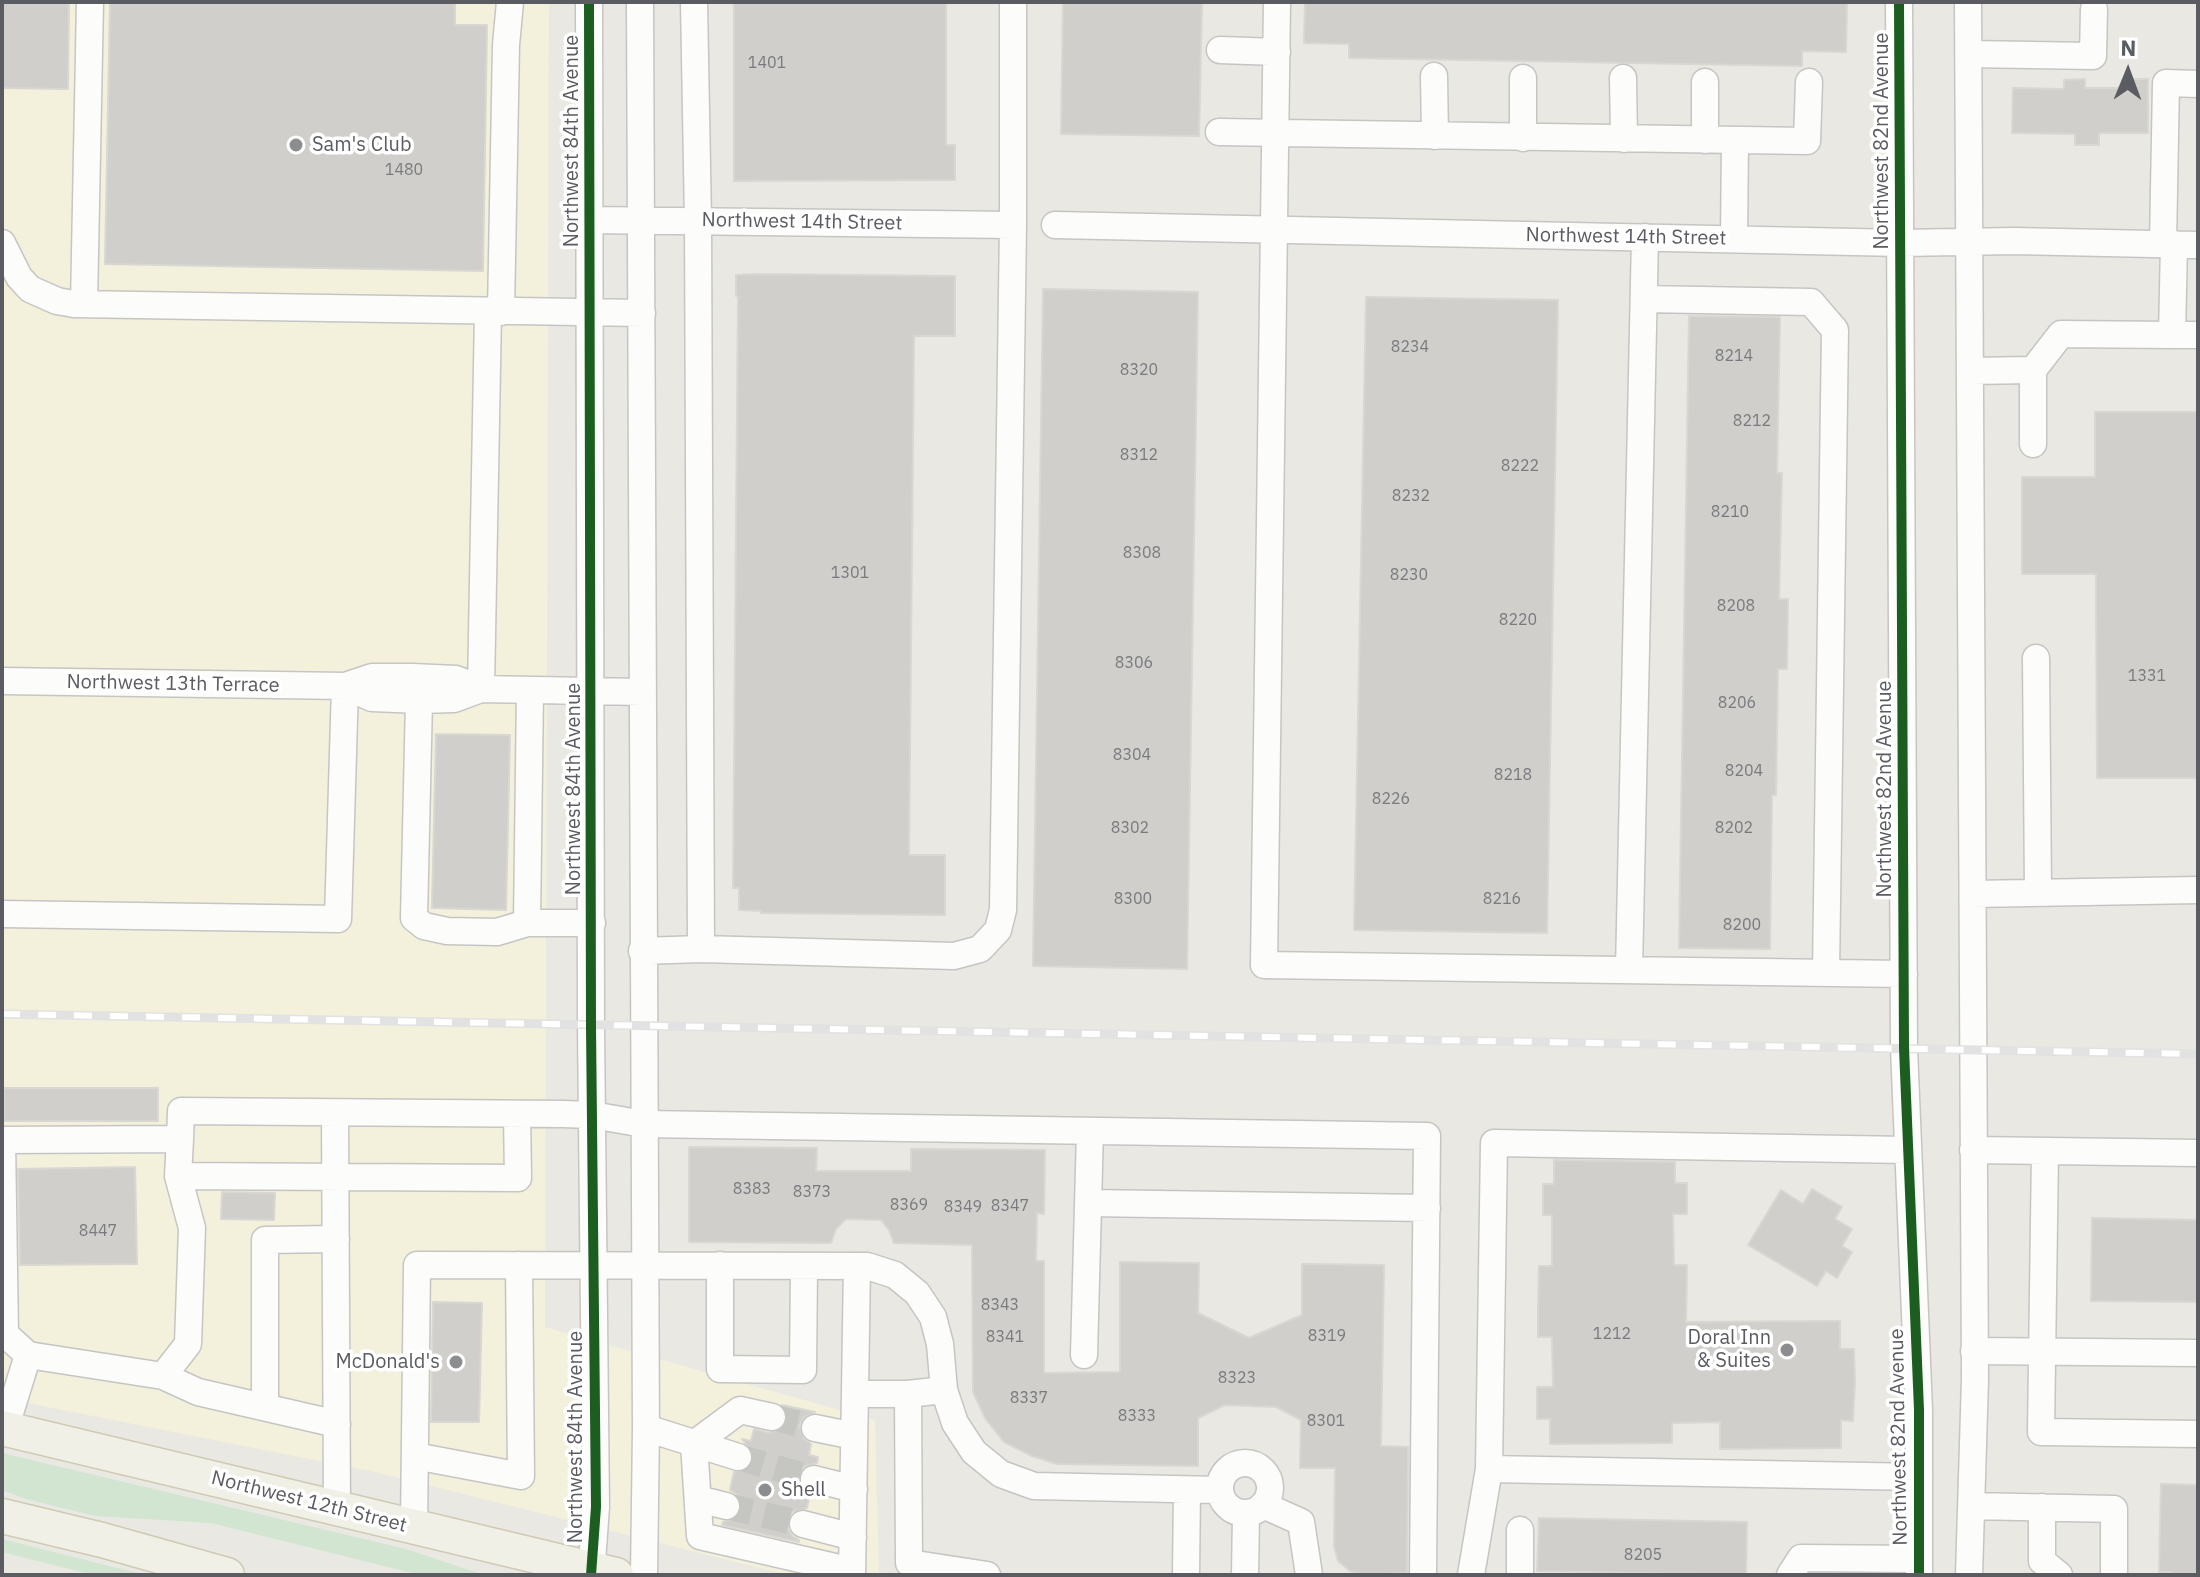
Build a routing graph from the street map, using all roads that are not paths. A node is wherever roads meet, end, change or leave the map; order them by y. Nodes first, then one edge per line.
1 (90, 2) edge
2 (510, 2) edge
3 (589, 2) edge
4 (640, 2) edge
5 (694, 2) edge
6 (1013, 2) edge
7 (1277, 2) edge
8 (1899, 2) edge
9 (1968, 2) edge
10 (2094, 9) dead end
11 (1220, 50) dead end
12 (1277, 52) junction
13 (1969, 54) junction
14 (1434, 76) dead end
15 (1523, 78) dead end
16 (1623, 78) dead end
17 (1705, 82) dead end
18 (1809, 82) dead end
19 (2198, 84) edge
20 (1219, 132) dead end
21 (1276, 134) junction
22 (1435, 136) junction
23 (1523, 138) junction
24 (1624, 139) junction
25 (1705, 140) junction
26 (1735, 140) junction
27 (590, 220) junction
28 (641, 221) junction
29 (698, 221) junction
30 (1013, 225) junction
31 (1055, 225) dead end
32 (1274, 231) junction
33 (1645, 237) junction
34 (1734, 239) junction
35 (1969, 242) junction
36 (2, 243) edge
37 (1901, 243) junction
38 (2178, 244) edge
39 (1644, 299) junction
40 (84, 304) junction
41 (495, 312) junction
42 (642, 313) junction
43 (591, 314) junction
44 (2185, 335) edge
45 (2033, 370) junction
46 (1970, 371) junction
47 (2033, 444) dead end
48 (2036, 658) dead end
49 (2, 681) edge
50 (345, 686) junction
51 (481, 689) junction
52 (530, 690) junction
53 (593, 690) junction
54 (643, 692) junction
55 (419, 700) junction
56 (2198, 890) edge
57 (2038, 893) junction
58 (1973, 894) junction
59 (2, 914) edge
60 (527, 923) junction
61 (592, 923) junction
62 (701, 949) junction
63 (642, 951) junction
64 (1629, 970) junction
65 (1826, 973) junction
66 (1904, 974) junction
67 (335, 1113) junction
68 (517, 1114) junction
69 (592, 1115) junction
70 (644, 1124) junction
71 (1090, 1131) junction
72 (180, 1139) junction
73 (1907, 1150) junction
74 (1973, 1150) junction
75 (2045, 1152) junction
76 (2198, 1153) edge
77 (178, 1176) junction
78 (335, 1178) junction
79 (1088, 1203) junction
80 (1427, 1208) junction
81 (336, 1239) junction
82 (644, 1264) junction
83 (519, 1265) junction
84 (593, 1265) junction
85 (720, 1265) junction
86 (857, 1266) junction
87 (804, 1267) junction
88 (1974, 1351) junction
89 (2041, 1352) junction
90 (2198, 1353) edge
91 (28, 1355) junction
92 (1084, 1355) dead end
93 (163, 1376) junction
94 (944, 1390) junction
95 (855, 1394) junction
96 (908, 1394) junction
97 (265, 1407) junction
98 (772, 1417) tunnel mouth
99 (337, 1424) junction
100 (646, 1428) junction
101 (815, 1428) tunnel mouth
102 (4, 1429) edge
103 (2198, 1434) edge
104 (854, 1436) junction
105 (694, 1444) junction
106 (415, 1456) junction
107 (738, 1457) tunnel mouth
108 (1489, 1469) junction
109 (1919, 1477) junction
110 (814, 1479) tunnel mouth
111 (854, 1489) junction
112 (1187, 1490) junction
113 (1220, 1490) junction
114 (698, 1499) junction
115 (726, 1506) tunnel mouth
116 (1972, 1506) junction
117 (2042, 1507) junction
118 (337, 1508) junction
119 (1255, 1509) junction
120 (2, 1516) edge
121 (803, 1524) tunnel mouth
122 (414, 1527) junction
123 (1520, 1530) dead end
124 (853, 1537) junction
125 (1919, 1567) edge
126 (600, 1573) edge
127 (852, 1573) edge
128 (227, 1575) edge
129 (644, 1575) edge
130 (987, 1575) edge
131 (1186, 1575) edge
132 (1245, 1575) edge
133 (1309, 1575) edge
134 (1423, 1575) edge
135 (1471, 1575) edge
136 (1520, 1575) edge
137 (1790, 1575) edge
138 (1969, 1575) edge
139 (2059, 1575) edge
140 (2114, 1575) edge

1 - 40 street
2 - 41 street
3 - 27 street, Northwest 84th Avenue
4 - 28 street
5 - 29 street
6 - 30 street
7 - 12 street
8 - 37 street, Northwest 82nd Avenue
9 - 13 street
10 - 13 street
11 - 12 street
12 - 21 street
13 - 35 street
14 - 22 street
15 - 23 street
16 - 24 street
17 - 25 street
18 - 26 street
19 - 38 street
20 - 21 street
21 - 22 street
21 - 32 street
22 - 23 street
23 - 24 street
24 - 25 street
25 - 26 street
26 - 34 street
27 - 28 street, Northwest 14th Street
27 - 43 street, Northwest 84th Avenue
28 - 29 street, Northwest 14th Street
28 - 42 street
29 - 30 street, Northwest 14th Street
29 - 62 street
30 - 62 street
31 - 32 street, Northwest 14th Street
32 - 33 street, Northwest 14th Street
32 - 64 street
33 - 34 street, Northwest 14th Street
33 - 39 street
34 - 37 street, Northwest 14th Street
35 - 37 street, Northwest 14th Street
35 - 38 street, Northwest 14th Street
35 - 46 street
36 - 40 street
37 - 66 street, Northwest 82nd Avenue
38 - 44 street
39 - 64 street
39 - 65 street
40 - 41 street
41 - 43 street
41 - 51 street
42 - 43 street
42 - 54 street
43 - 53 street, Northwest 84th Avenue
44 - 45 street
45 - 46 street
45 - 47 street
46 - 58 street
48 - 57 street
49 - 50 street, Northwest 13th Terrace
50 - 51 street, Northwest 13th Terrace
50 - 55 street, Northwest 13th Terrace
50 - 59 street
51 - 52 street, Northwest 13th Terrace
51 - 55 street, Northwest 13th Terrace
52 - 53 street, Northwest 13th Terrace
52 - 60 street
53 - 54 street, Northwest 13th Terrace
53 - 61 street, Northwest 84th Avenue
54 - 63 street
55 - 60 street
56 - 57 street
57 - 58 street
58 - 74 street
60 - 61 street
61 - 69 street, Northwest 84th Avenue
62 - 63 street
63 - 70 street
64 - 65 street
65 - 66 street
66 - 73 street, Northwest 82nd Avenue
67 - 68 street
67 - 72 street
67 - 78 street
68 - 69 street
68 - 78 street
69 - 70 street
69 - 84 street, Northwest 84th Avenue
70 - 71 street
70 - 82 street
71 - 79 street
71 - 80 street
72 - 77 street
72 - 91 street
73 - 108 street
73 - 109 street, Northwest 82nd Avenue
74 - 75 street
74 - 88 street
75 - 76 street
75 - 89 street
77 - 78 street
77 - 93 street
78 - 81 street
79 - 80 street
79 - 92 street
80 - 134 street
81 - 97 street
81 - 99 street
82 - 84 street
82 - 85 street
82 - 100 street
83 - 84 street
83 - 106 street
83 - 106 street
84 - 126 street, Northwest 84th Avenue
85 - 87 street
85 - 87 street
86 - 87 street
86 - 94 street
86 - 95 street
88 - 89 street
88 - 116 street
89 - 90 street
89 - 103 street
91 - 93 street
91 - 102 street
93 - 97 street
94 - 96 street
94 - 112 street
95 - 96 street
95 - 104 street
96 - 130 street
97 - 99 street
98 - 105 street
99 - 118 street
100 - 105 street
100 - 129 street
101 - 104 street
102 - 118 main road, Northwest 12th Street
104 - 111 street
105 - 107 street
105 - 114 street
106 - 122 street
108 - 109 street
108 - 135 street
109 - 125 street, Northwest 82nd Avenue
110 - 111 street
111 - 124 street
112 - 113 street
112 - 131 street
113 - 119 street
113 - 119 street
114 - 115 street
114 - 127 street
116 - 117 street
116 - 138 street
117 - 139 street
117 - 140 street
118 - 122 main road, Northwest 12th Street
119 - 132 street
119 - 133 street
120 - 128 main road
121 - 124 street
122 - 126 main road, Northwest 12th Street
123 - 136 street
124 - 127 street
125 - 137 street

